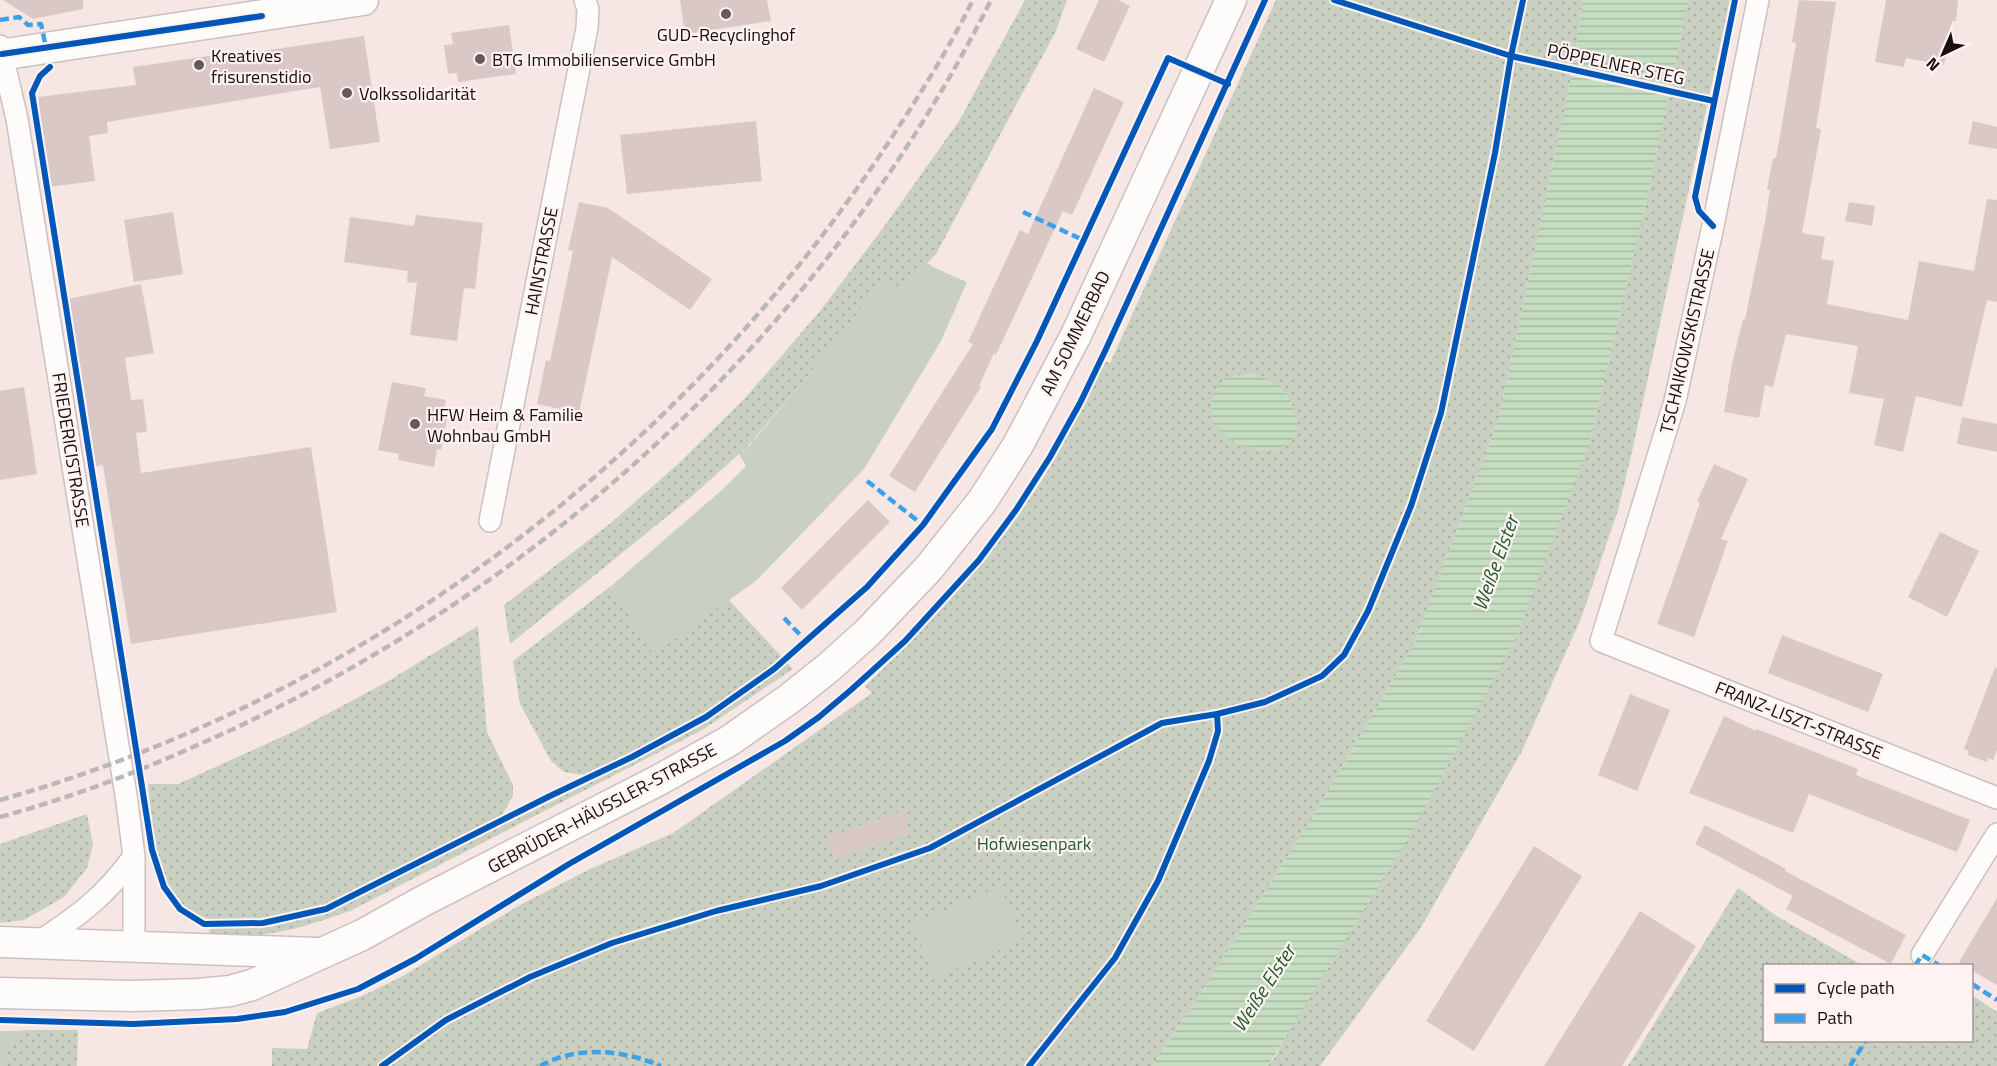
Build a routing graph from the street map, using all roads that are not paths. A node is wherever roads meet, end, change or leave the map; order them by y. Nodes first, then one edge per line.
1 (363, 0) edge
2 (585, 0) edge
3 (1231, 0) edge
4 (1758, 0) edge
5 (1, 52) edge
6 (490, 521) dead end
7 (867, 633) joint
8 (1601, 641) joint
9 (1997, 798) edge
10 (1997, 834) edge
11 (134, 856) junction
12 (0, 942) edge
13 (37, 943) junction
14 (134, 948) junction
15 (319, 954) junction
16 (1922, 955) dead end
17 (0, 993) edge
18 (134, 996) junction

1 - 5 main road
2 - 6 street, HAINSTRASSE
3 - 7 main road, AM SOMMERBAD
4 - 8 street, TSCHAIKOWSKISTRASSE
5 - 11 street, FRIEDERICISTRASSE
7 - 15 main road, GEBRÜDER-HÄUSSLER-STRASSE
8 - 9 street, FRANZ-LISZT-STRASSE
10 - 16 street
11 - 13 street
11 - 14 street, FRIEDERICISTRASSE
12 - 13 main road, GEBRÜDER-HÄUSSLER-STRASSE
13 - 14 main road, GEBRÜDER-HÄUSSLER-STRASSE
14 - 15 main road, GEBRÜDER-HÄUSSLER-STRASSE
14 - 18 main road
15 - 18 main road, GEBRÜDER-HÄUSSLER-STRASSE
17 - 18 main road, GEBRÜDER-HÄUSSLER-STRASSE

